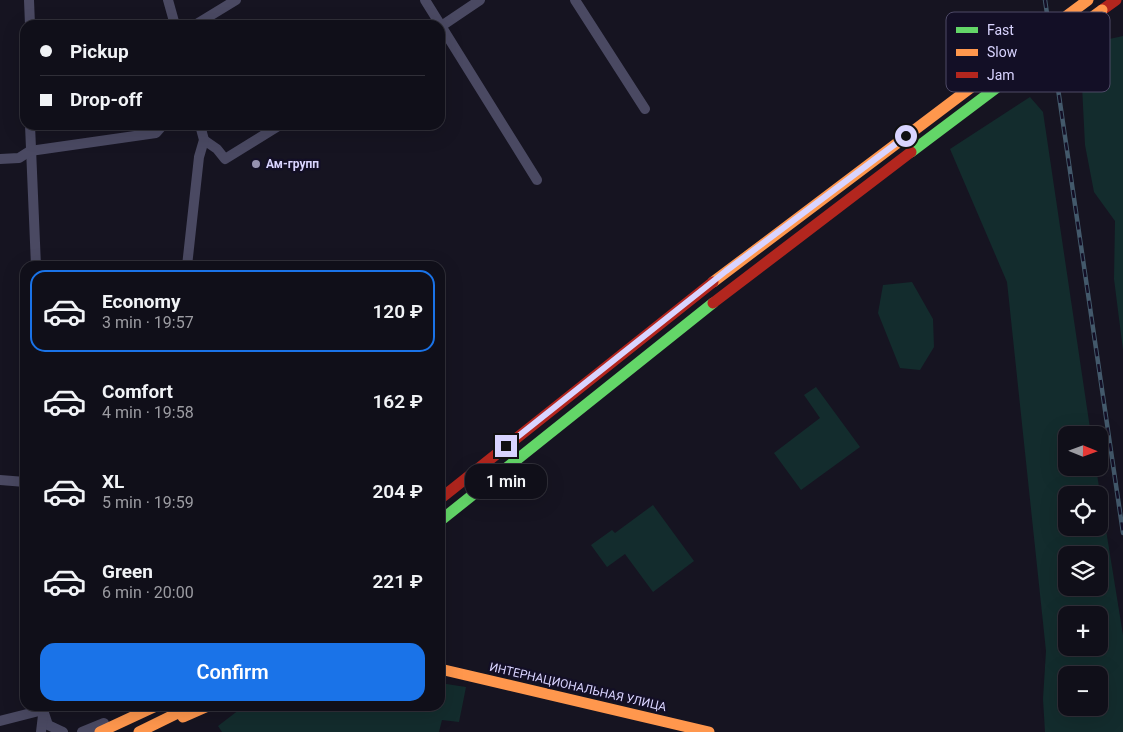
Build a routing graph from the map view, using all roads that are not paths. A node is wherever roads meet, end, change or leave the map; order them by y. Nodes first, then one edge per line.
1 (29, 0) edge
2 (168, 0) edge
3 (236, 0) edge
4 (425, 0) edge
5 (480, 0) edge
6 (575, 0) edge
7 (1088, 0) edge
8 (1116, 0) edge
9 (1072, 12) edge
10 (1099, 12) edge
11 (30, 20) edge
12 (174, 20) edge
13 (203, 20) edge
14 (437, 20) edge
15 (445, 23) edge
16 (445, 32) edge
17 (965, 92) edge
18 (991, 92) edge
19 (645, 109) dead end
20 (30, 130) edge
21 (158, 130) edge
22 (201, 130) edge
23 (272, 130) edge
24 (204, 140) junction
25 (30, 151) junction
26 (0, 159) edge
27 (538, 180) dead end
28 (36, 261) edge
29 (188, 261) edge
30 (0, 480) edge
31 (20, 482) edge
32 (445, 495) edge
33 (445, 517) edge
34 (445, 670) edge
35 (32, 711) edge
36 (42, 711) edge
37 (43, 711) edge
38 (129, 711) edge
39 (145, 711) edge
40 (182, 711) edge
41 (197, 711) edge
42 (0, 721) edge
43 (153, 726) junction
44 (82, 731) edge
45 (41, 732) edge
46 (63, 732) edge
47 (100, 732) edge
48 (139, 732) edge
49 (709, 732) edge

1 - 11 street
2 - 12 street
3 - 13 street
4 - 14 street
5 - 15 street
6 - 19 street
7 - 9 main road, bridge
8 - 10 main road, bridge
16 - 27 street
17 - 32 main road, bridge
18 - 33 main road, bridge
20 - 25 street
21 - 25 street
22 - 24 street
23 - 24 street
24 - 29 street
25 - 26 street
25 - 28 street
30 - 31 street
34 - 49 main road, ИНТЕРНАЦИОНАЛЬНАЯ УЛИЦА
35 - 42 street
36 - 45 street
37 - 46 street
38 - 44 street
39 - 47 main road
40 - 43 main road
41 - 43 main road
43 - 48 main road

